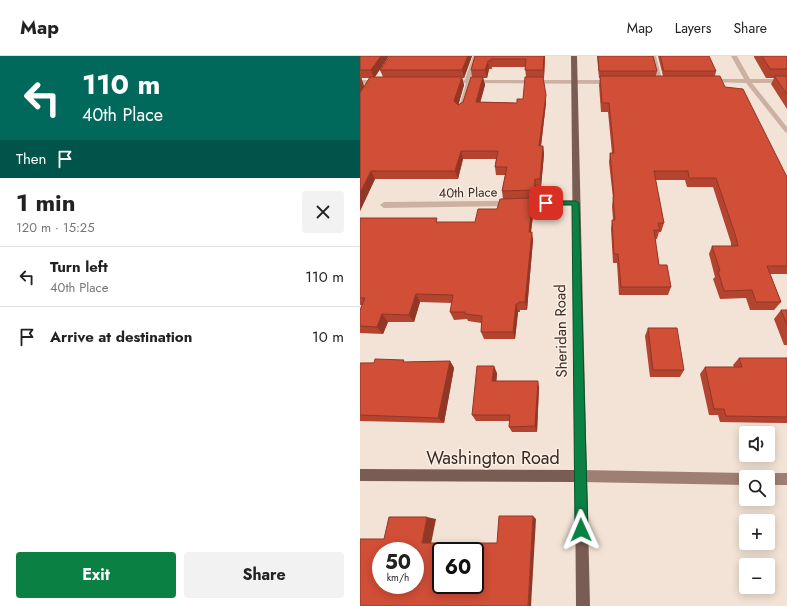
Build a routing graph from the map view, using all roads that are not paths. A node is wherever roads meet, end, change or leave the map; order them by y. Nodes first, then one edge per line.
1 (475, 56) edge
2 (574, 56) edge
3 (654, 56) edge
4 (734, 56) edge
5 (381, 75) edge
6 (748, 81) junction
7 (787, 81) edge
8 (360, 82) edge
9 (374, 82) junction
10 (385, 82) edge
11 (444, 82) edge
12 (468, 82) junction
13 (575, 82) junction
14 (622, 82) edge
15 (653, 82) edge
16 (661, 82) junction
17 (669, 82) edge
18 (700, 82) edge
19 (367, 88) edge
20 (461, 110) edge
21 (784, 123) edge
22 (787, 131) edge
23 (576, 203) junction
24 (384, 205) dead end
25 (360, 475) edge
26 (580, 476) junction
27 (739, 478) edge
28 (775, 479) edge
29 (787, 479) edge
30 (583, 606) edge

1 - 12 lane
2 - 13 main road, Sheridan Road
3 - 16 lane
4 - 6 street
5 - 9 street
6 - 7 street
6 - 18 street
6 - 21 street
8 - 9 street
9 - 10 street
9 - 19 street
11 - 12 street
12 - 13 street
12 - 20 lane
13 - 14 street
13 - 23 main road, Sheridan Road
15 - 16 street
16 - 17 street
21 - 22 street
23 - 24 street, 40th Place
23 - 26 main road, Sheridan Road
25 - 26 main road, Washington Road
26 - 27 street, Washington Road
26 - 30 main road, Sheridan Road
28 - 29 street

